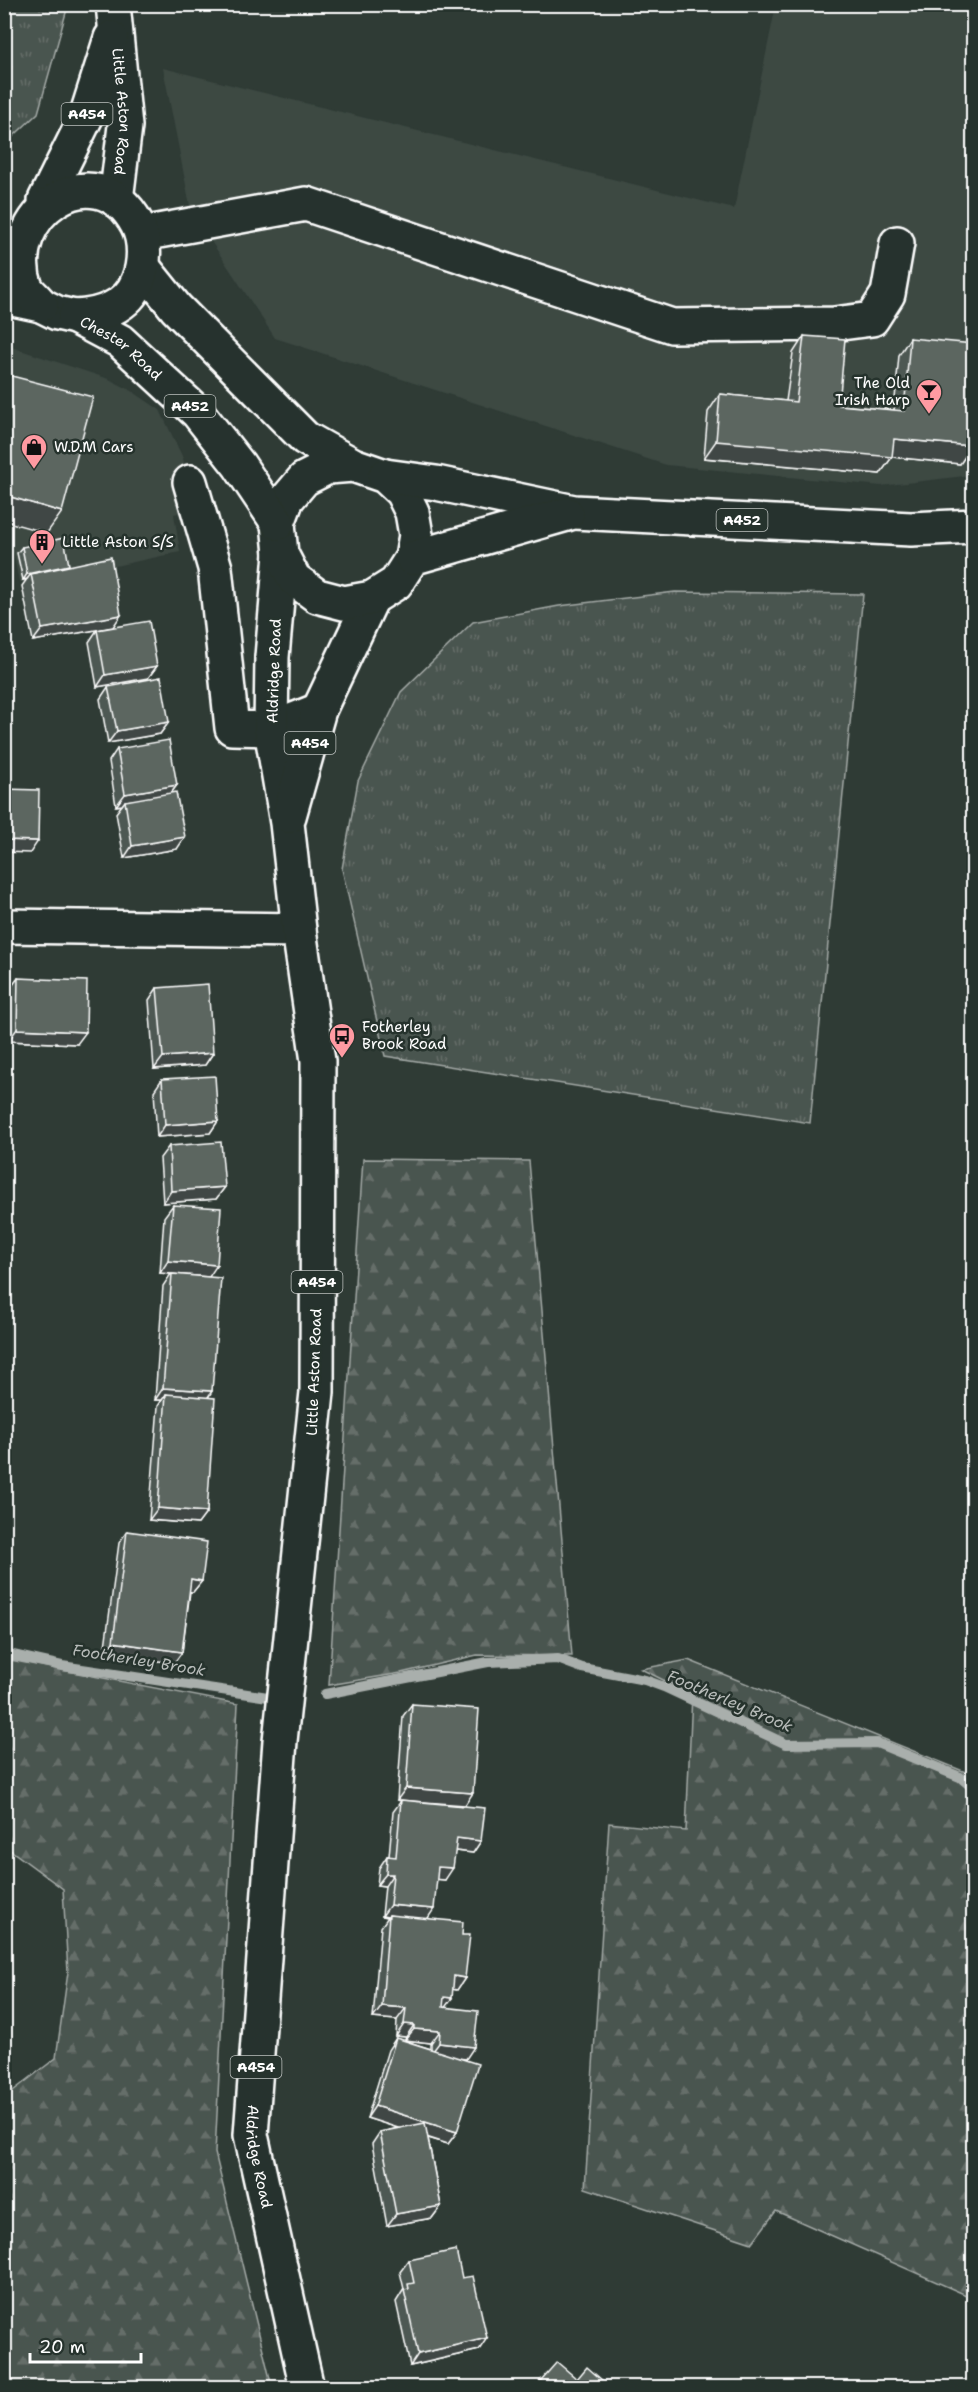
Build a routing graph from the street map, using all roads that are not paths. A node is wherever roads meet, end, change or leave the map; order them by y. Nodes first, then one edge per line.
1 (114, 14) edge
2 (116, 200) junction
3 (25, 216) edge
4 (142, 234) junction
5 (897, 243) dead end
6 (143, 267) junction
7 (4, 297) edge
8 (41, 305) junction
9 (75, 317) junction
10 (353, 465) junction
11 (385, 476) junction
12 (190, 482) dead end
13 (574, 512) junction
14 (974, 526) edge
15 (280, 539) junction
16 (412, 558) junction
17 (372, 598) junction
18 (319, 710) junction
19 (271, 729) junction
20 (287, 824) junction
21 (4, 926) edge
22 (299, 930) junction
23 (280, 1741) joint
24 (306, 2388) edge

1 - 2 main road, Little Aston Road / A454
1 - 3 main road, Little Aston Road / A454
2 - 3 main road
2 - 4 main road
3 - 8 main road
4 - 5 main road
4 - 6 main road, Chester Road
6 - 9 main road, Chester Road
6 - 10 main road, Chester Road
7 - 8 main road, Chester Road
8 - 9 main road, Chester Road
9 - 15 main road, Chester Road / A452
10 - 11 main road, Chester Road
10 - 15 main road, Chester Road
11 - 13 main road, A452
11 - 16 main road, Chester Road
12 - 19 main road
13 - 14 main road, A452
13 - 16 main road, A452
15 - 17 main road, Chester Road
15 - 19 main road, Aldridge Road / A454
16 - 17 main road, Chester Road
17 - 18 main road, A454
18 - 19 main road
18 - 20 main road, A454
19 - 20 main road, Aldridge Road / A454
20 - 22 main road, Little Aston Road / A454
21 - 22 main road
22 - 23 main road, Little Aston Road / A454
23 - 24 main road, Aldridge Road / A454

